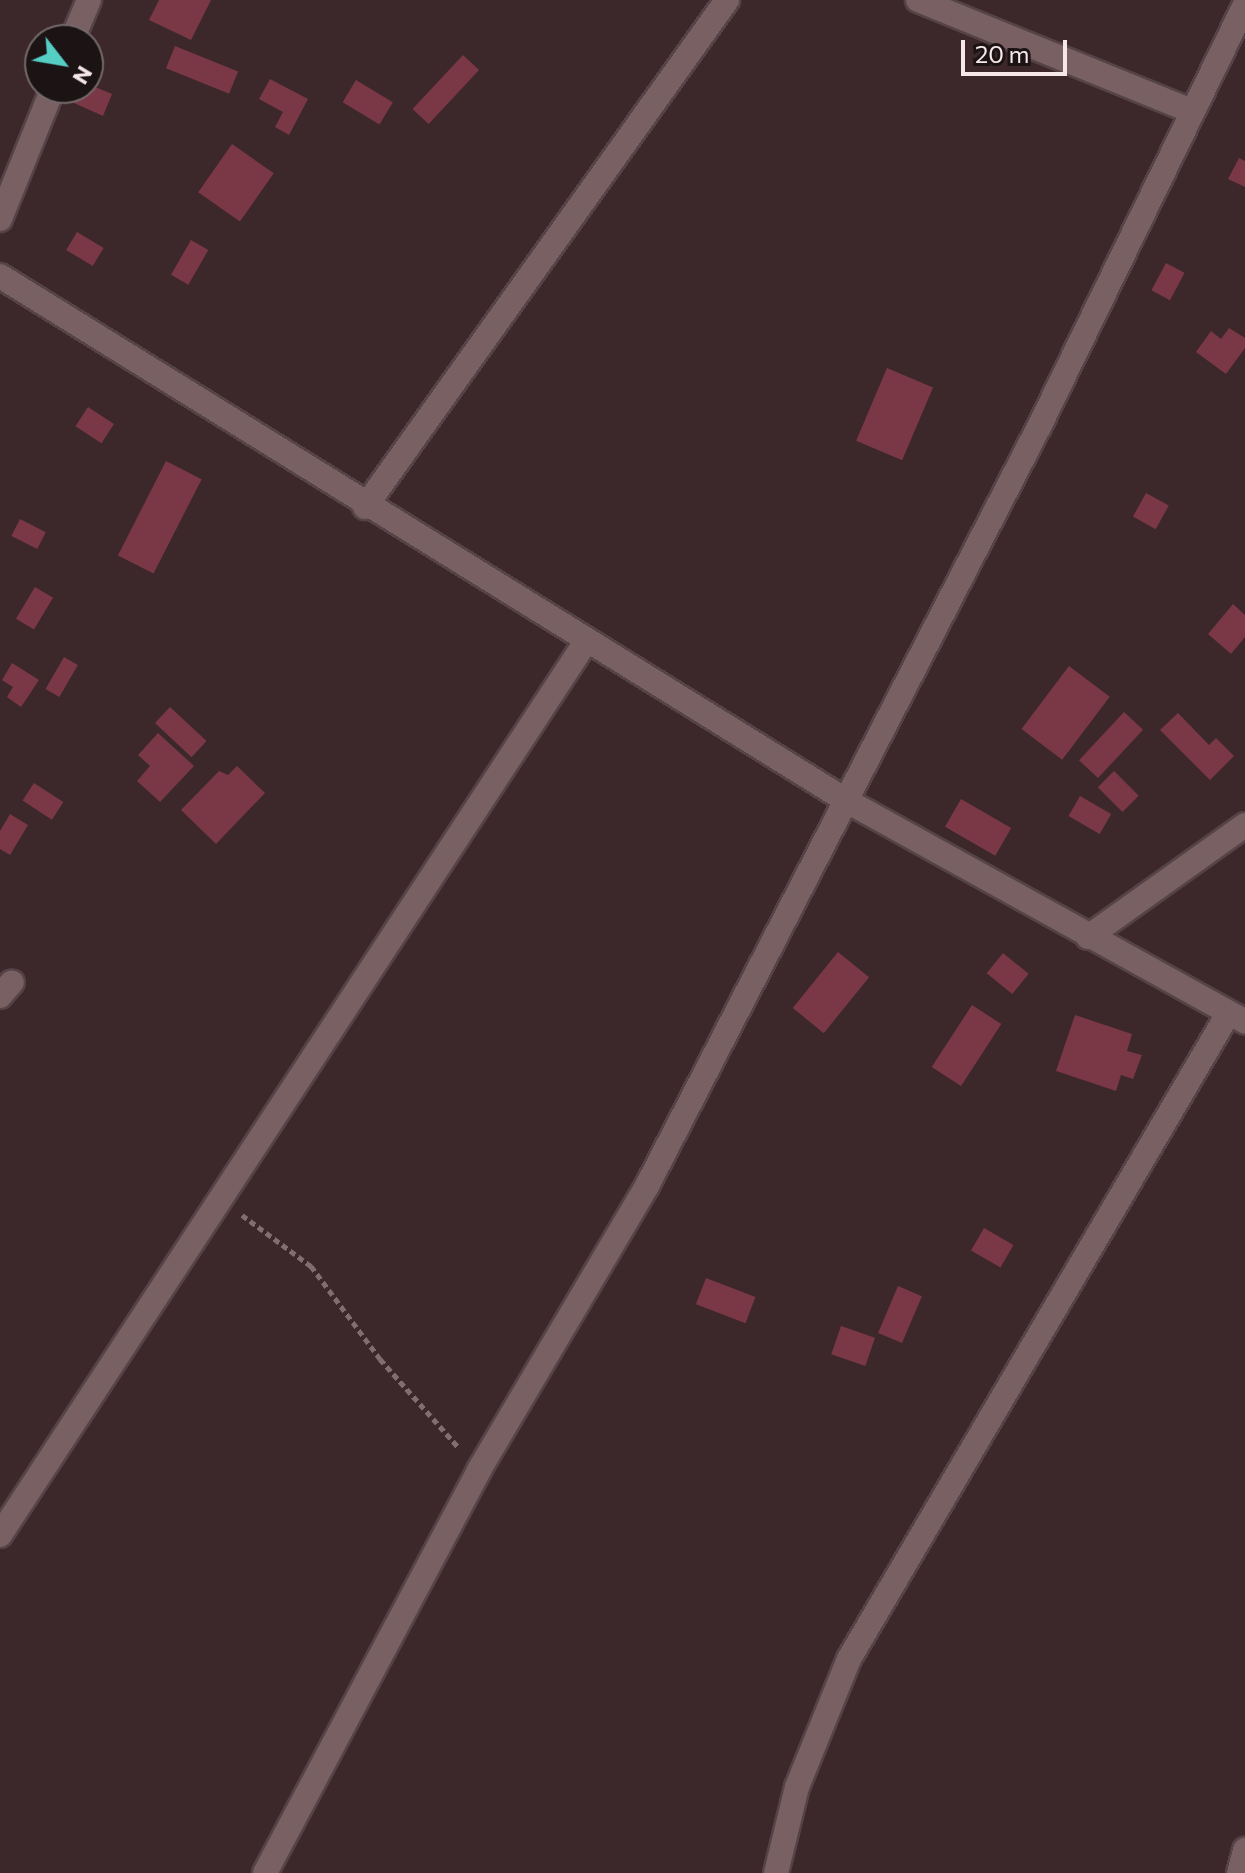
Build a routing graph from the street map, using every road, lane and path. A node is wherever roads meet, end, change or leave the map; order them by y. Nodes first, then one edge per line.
1 (89, 0) edge
2 (727, 0) edge
3 (918, 0) edge
4 (1245, 4) edge
5 (79, 24) edge
6 (47, 104) edge
7 (1192, 111) junction
8 (0, 219) edge
9 (0, 276) edge
10 (365, 507) junction
11 (585, 643) junction
12 (847, 801) junction
13 (1245, 825) edge
14 (1088, 937) junction
15 (1236, 1018) edge
16 (219, 1197) junction
17 (479, 1470) junction
18 (0, 1535) edge
19 (1245, 1850) edge
20 (265, 1873) edge
21 (776, 1873) edge
22 (1239, 1873) edge

1 - 5 street
2 - 10 street
3 - 7 street
4 - 7 street
6 - 8 street
7 - 12 street
9 - 10 street
10 - 11 street
11 - 12 street
11 - 16 street
12 - 14 street
12 - 17 street
13 - 14 street
14 - 15 street
15 - 21 street
16 - 17 path
16 - 18 street
17 - 20 street
19 - 22 street

